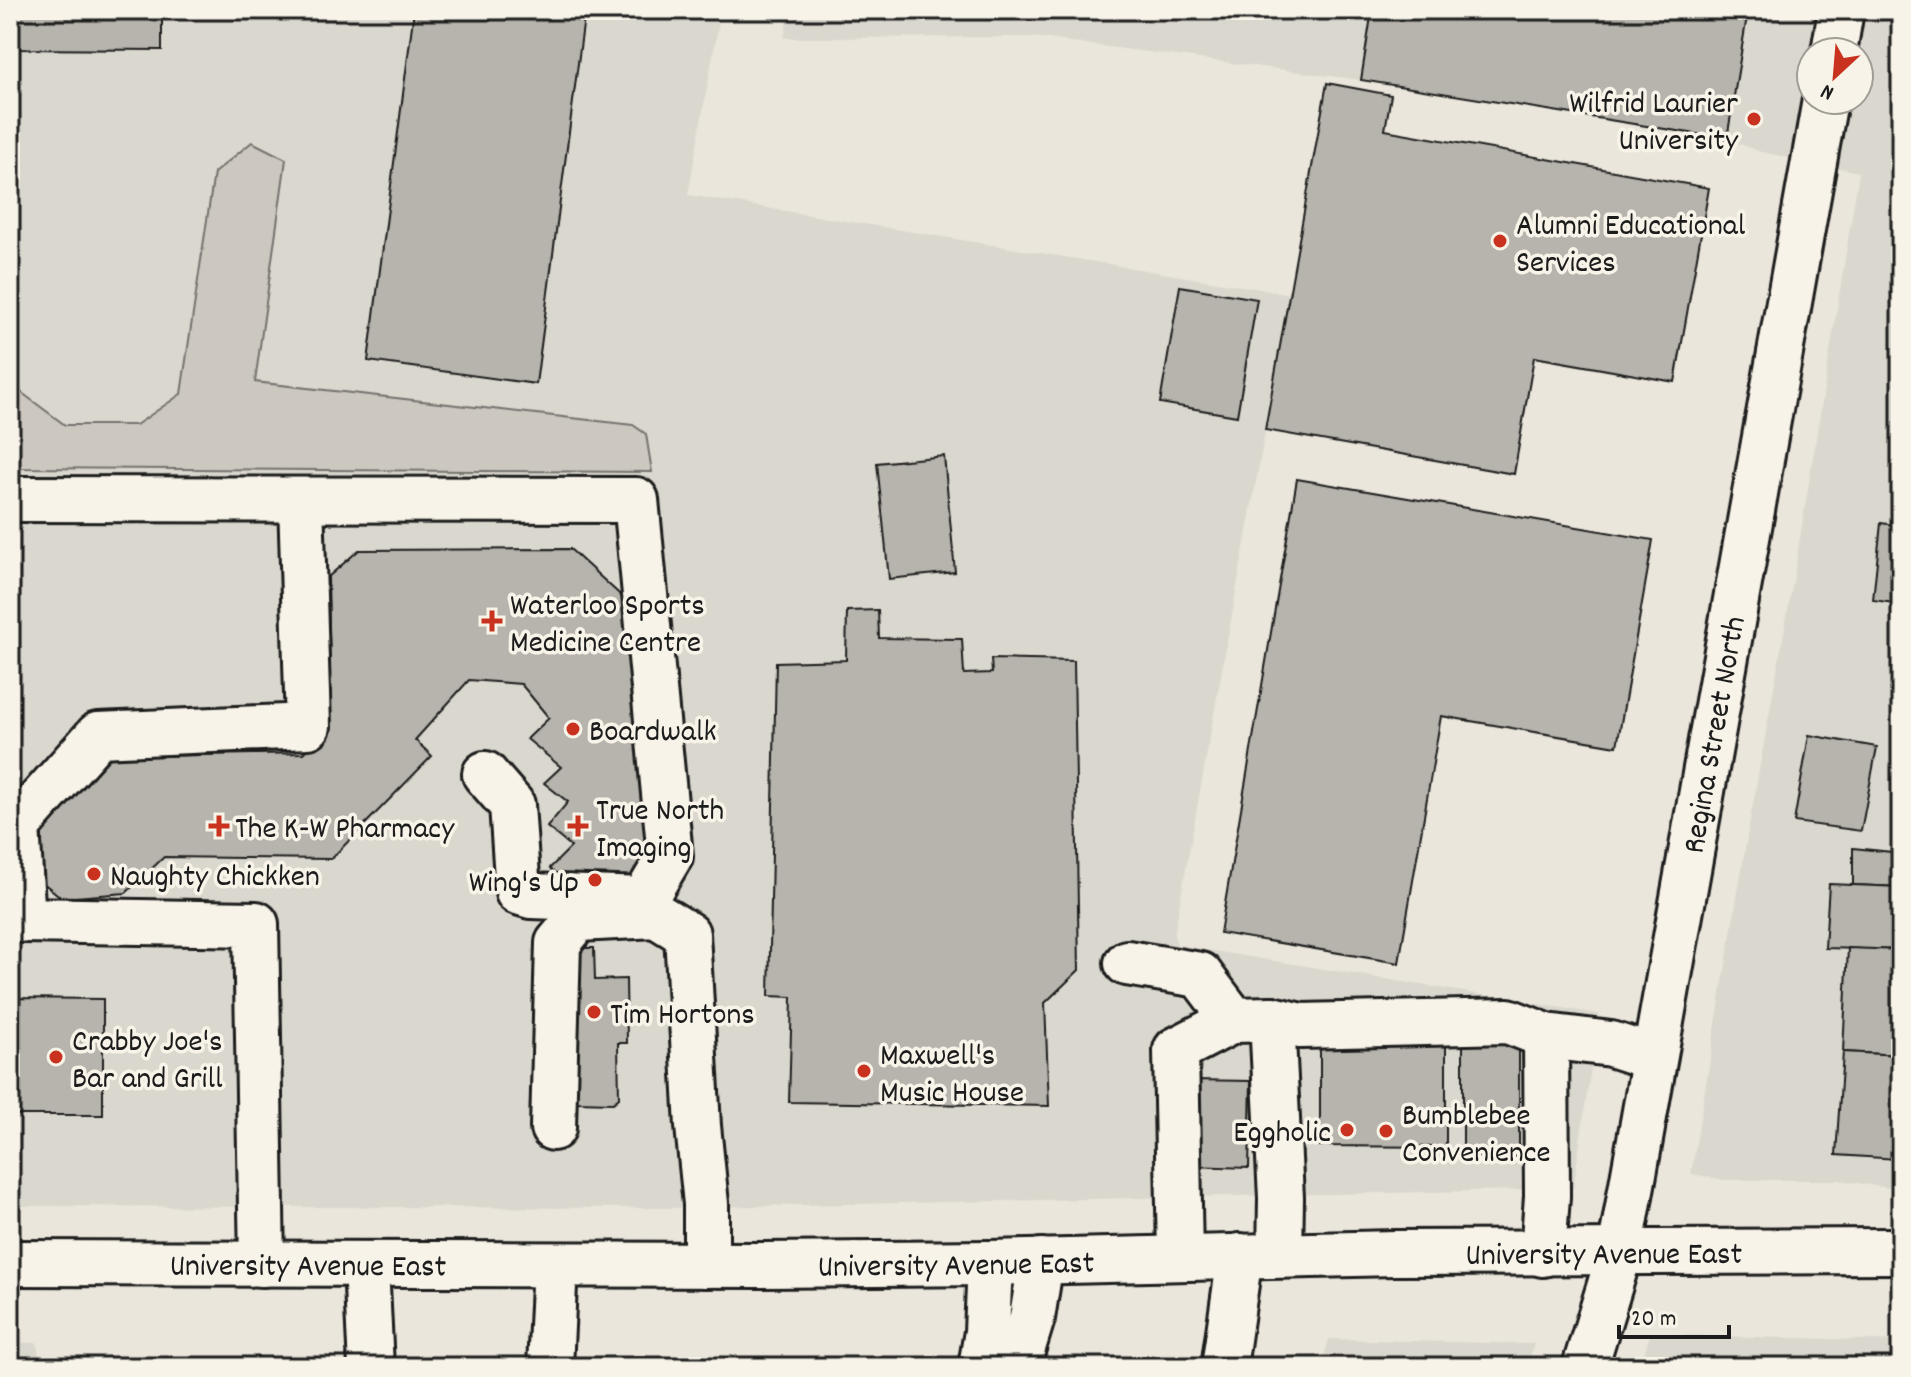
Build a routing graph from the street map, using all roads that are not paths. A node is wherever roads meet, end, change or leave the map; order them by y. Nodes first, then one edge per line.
1 (1841, 10) edge
2 (1837, 36) edge
3 (1822, 116) edge
4 (10, 499) edge
5 (301, 500) junction
6 (485, 774) dead end
7 (1127, 963) dead end
8 (1253, 1019) junction
9 (1546, 1036) junction
10 (1654, 1058) junction
11 (553, 1128) dead end
12 (1901, 1251) edge
13 (1620, 1252) junction
14 (1543, 1254) junction
15 (1260, 1256) junction
16 (1180, 1257) junction
17 (1041, 1261) junction
18 (10, 1263) edge
19 (990, 1263) junction
20 (262, 1264) junction
21 (555, 1265) junction
22 (706, 1265) junction
23 (366, 1266) junction
24 (371, 1367) edge
25 (550, 1367) edge
26 (981, 1367) edge
27 (1017, 1367) edge
28 (1224, 1367) edge
29 (1585, 1367) edge

1 - 2 main road
3 - 10 main road, Regina Street North
4 - 5 main road
5 - 6 main road
5 - 20 main road
7 - 8 main road
8 - 9 main road
8 - 15 main road
8 - 16 main road
9 - 10 main road
9 - 14 main road
10 - 13 main road, Regina Street North
11 - 22 main road
12 - 13 main road, University Avenue East
13 - 14 main road, University Avenue East
13 - 29 main road, Regina Street North
14 - 15 main road, University Avenue East
15 - 16 main road, University Avenue East
15 - 28 main road
16 - 17 main road, University Avenue East
17 - 19 main road, University Avenue East
17 - 27 main road
18 - 20 main road, University Avenue East
19 - 22 main road, University Avenue East
19 - 26 main road
20 - 23 main road, University Avenue East
21 - 22 main road, University Avenue East
21 - 23 main road, University Avenue East
21 - 25 main road
23 - 24 main road

